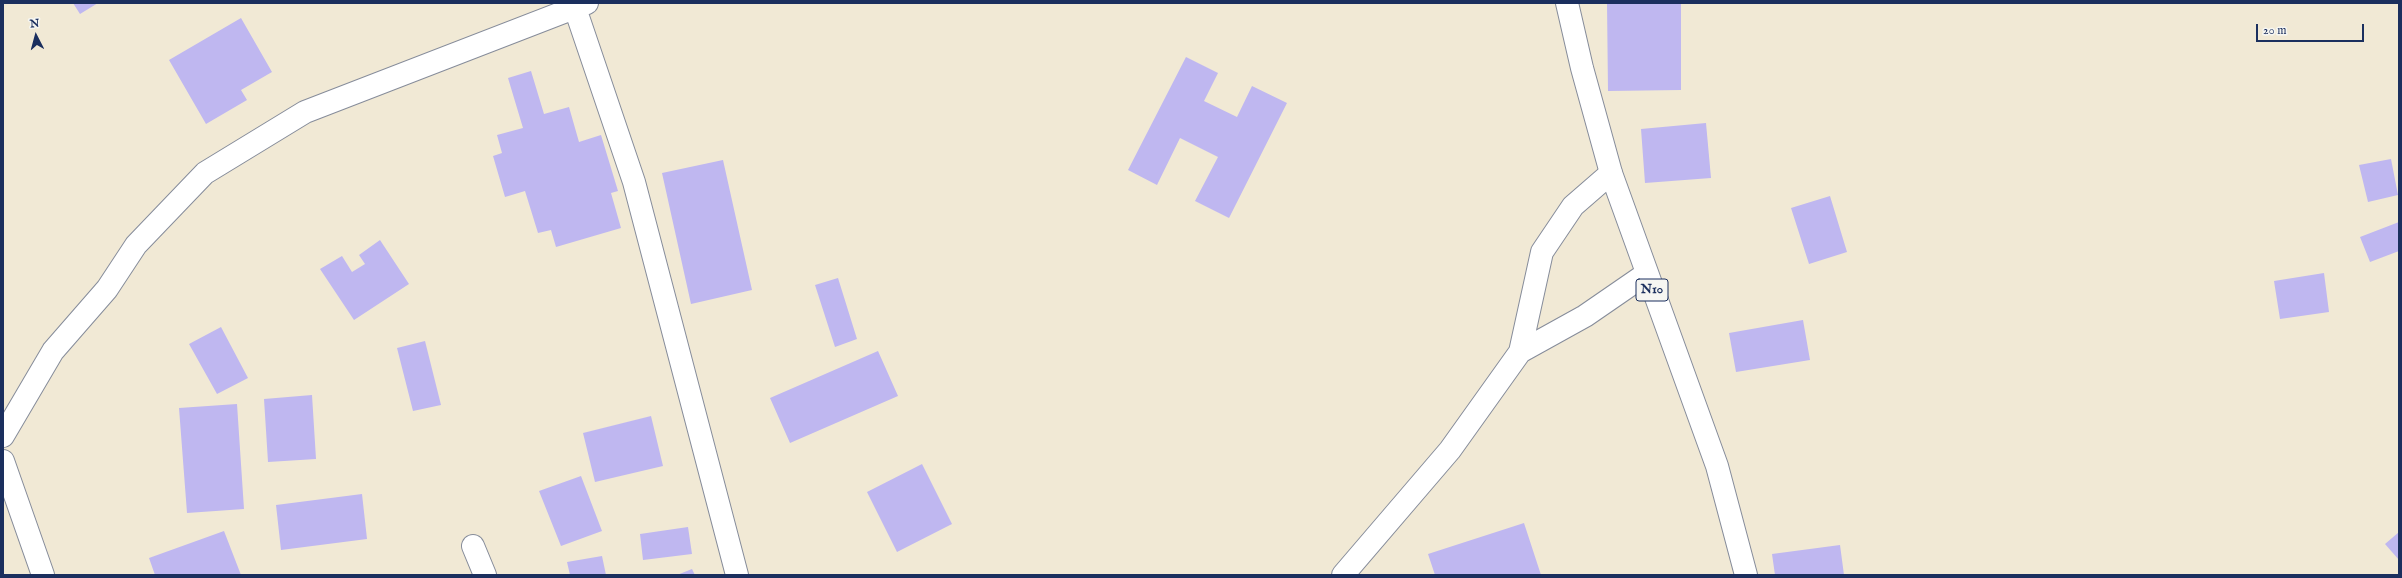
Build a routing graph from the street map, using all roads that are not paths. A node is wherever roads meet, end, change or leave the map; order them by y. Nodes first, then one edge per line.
1 (1567, 3) edge
2 (581, 5) edge
3 (1611, 173) junction
4 (1646, 274) junction
5 (1520, 352) junction
6 (3, 436) edge
7 (3, 461) edge
8 (473, 546) dead end
9 (43, 575) edge
10 (485, 575) edge
11 (737, 575) edge
12 (1343, 575) edge
13 (1746, 575) edge

1 - 3 main road, N10
2 - 6 main road
2 - 11 main road
3 - 4 main road, N10
3 - 5 main road
4 - 5 main road
4 - 13 main road, N10
5 - 12 main road
7 - 9 main road
8 - 10 main road

